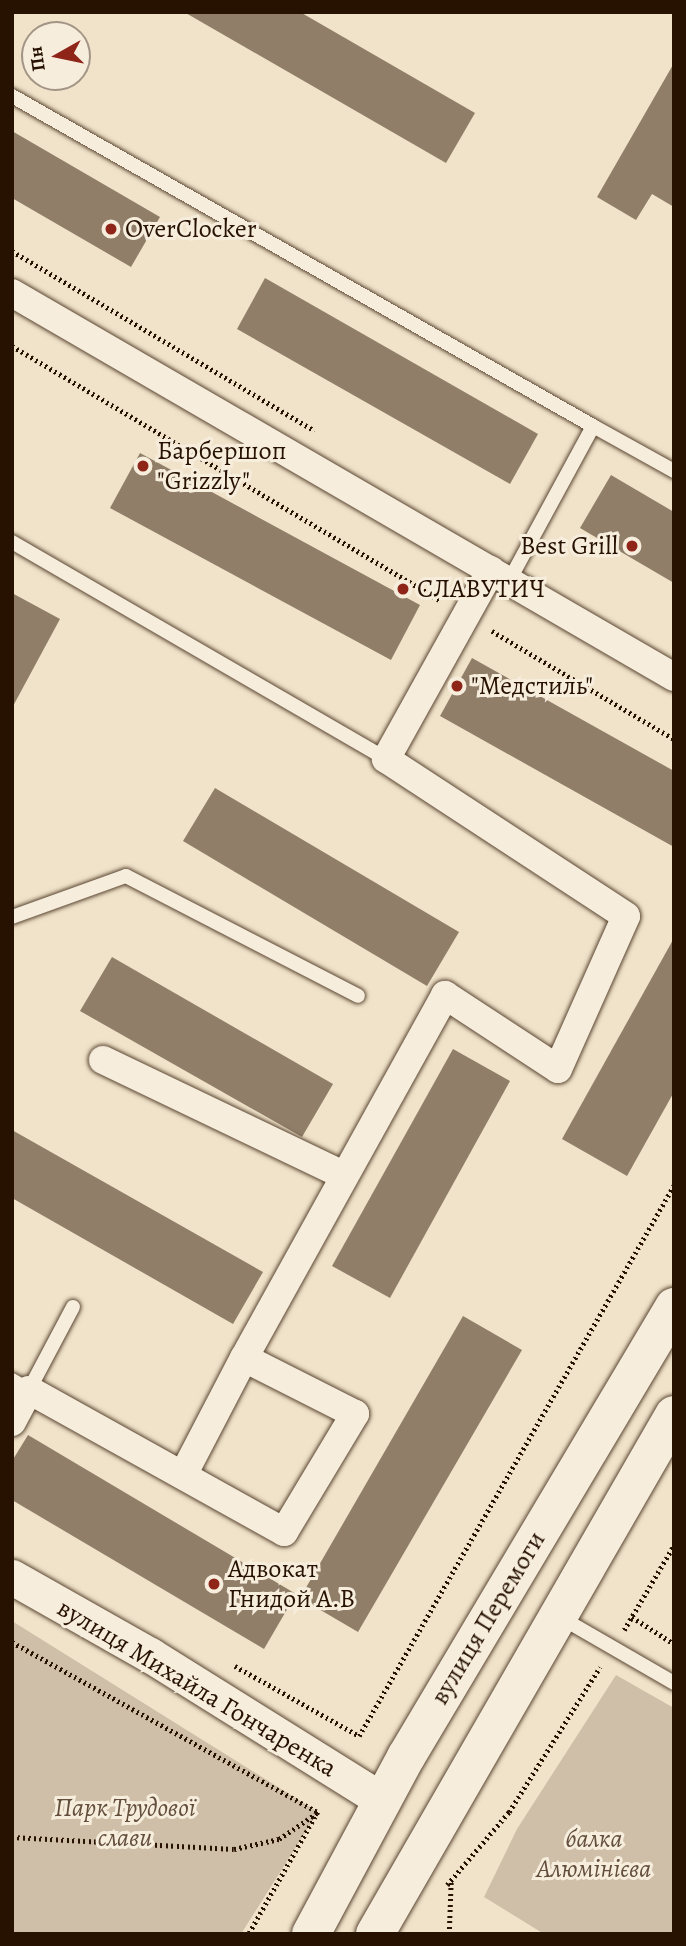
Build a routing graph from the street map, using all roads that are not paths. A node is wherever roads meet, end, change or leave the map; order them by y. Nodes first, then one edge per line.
1 (12, 96) edge
2 (12, 293) edge
3 (593, 426) junction
4 (674, 471) edge
5 (12, 542) edge
6 (500, 575) junction
7 (674, 677) edge
8 (386, 759) junction
9 (12, 918) edge
10 (358, 996) dead end
11 (103, 1060) dead end
12 (343, 1175) junction
13 (73, 1307) dead end
14 (674, 1307) edge
15 (243, 1358) junction
16 (21, 1385) edge
17 (674, 1415) edge
18 (12, 1422) edge
19 (183, 1475) junction
20 (12, 1577) edge
21 (557, 1615) junction
22 (674, 1683) edge
23 (382, 1800) junction
24 (432, 1829) junction
25 (311, 1934) edge
26 (375, 1934) edge

1 - 3 lane
2 - 6 street
3 - 4 lane
3 - 6 lane
5 - 8 lane
6 - 7 street
6 - 8 street
8 - 12 street
9 - 10 lane
11 - 12 street
12 - 15 street
13 - 16 lane
14 - 23 main road, вулиця Перемоги
15 - 19 street
15 - 19 street
16 - 18 street
16 - 19 street
17 - 21 main road
20 - 23 street, вулиця Михайла Гончаренка
21 - 22 lane
21 - 24 main road
23 - 24 main road
23 - 25 main road, вулиця Перемоги
24 - 26 main road

